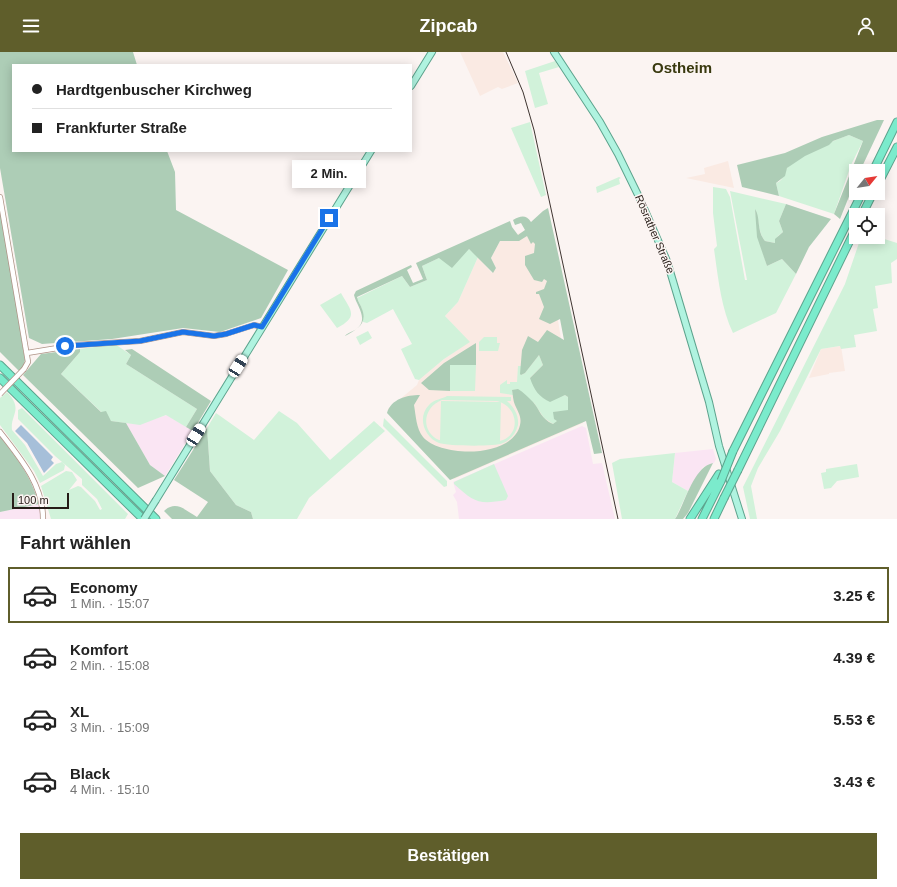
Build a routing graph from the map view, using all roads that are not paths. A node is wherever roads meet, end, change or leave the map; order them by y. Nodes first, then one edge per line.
1 (432, 52) edge
2 (554, 52) edge
3 (412, 84) edge
4 (897, 122) edge
5 (897, 147) edge
6 (370, 152) edge
7 (876, 164) edge
8 (885, 170) edge
9 (0, 197) edge
10 (858, 200) edge
11 (849, 242) edge
12 (262, 327) junction
13 (27, 353) junction
14 (0, 365) edge
15 (0, 378) edge
16 (0, 394) edge
17 (0, 432) edge
18 (733, 451) junction
19 (43, 519) edge
20 (143, 519) edge
21 (156, 519) edge
22 (690, 519) edge
23 (702, 519) edge
24 (714, 519) edge
25 (742, 519) edge

1 - 3 main road
2 - 25 main road, Rösrather Straße
4 - 7 highway
5 - 8 highway
6 - 12 main road
9 - 13 street
10 - 18 highway
11 - 24 highway, bridge
12 - 13 street
12 - 20 main road, bridge
13 - 16 street, bridge
14 - 21 highway
15 - 20 highway
17 - 19 street
18 - 22 highway, bridge
18 - 23 highway, bridge

